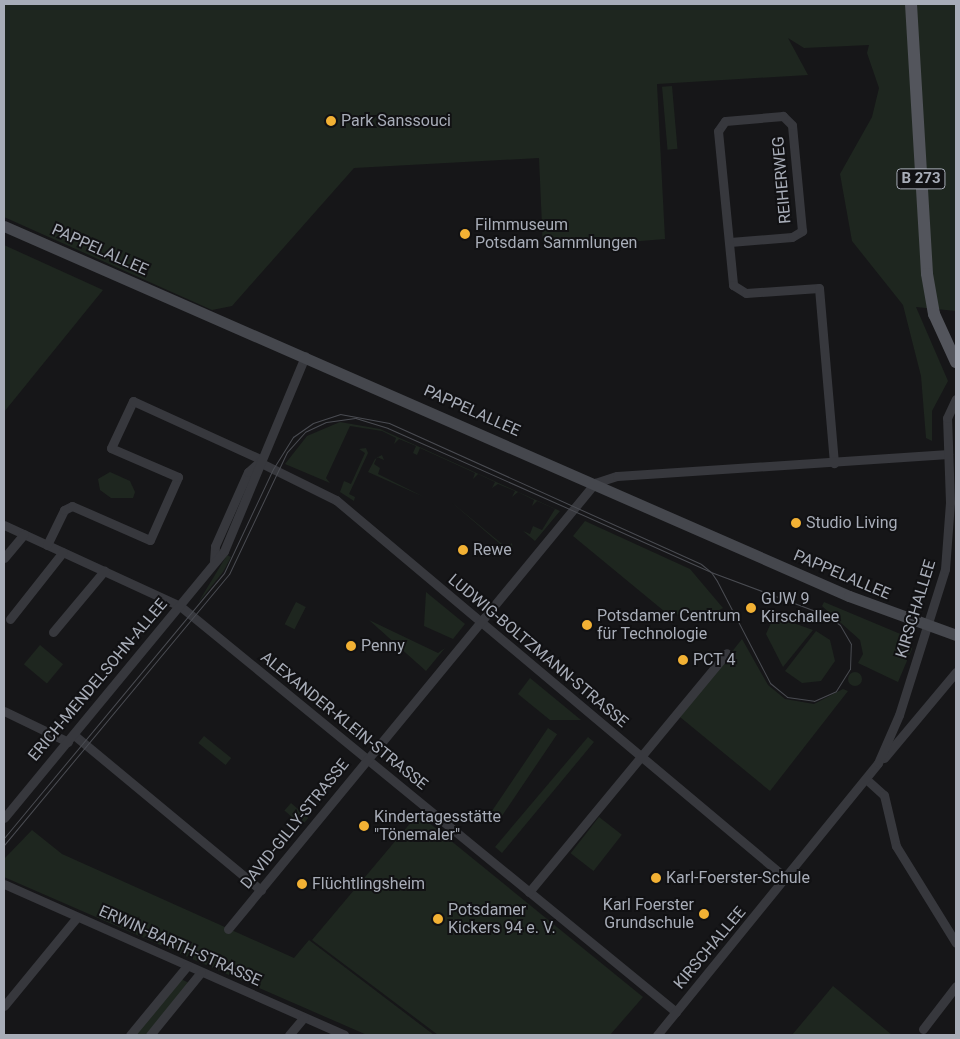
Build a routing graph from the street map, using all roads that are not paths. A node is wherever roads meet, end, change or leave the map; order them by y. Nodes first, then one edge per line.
1 (911, 4) edge
2 (4, 226) edge
3 (730, 242) junction
4 (305, 356) junction
5 (956, 362) edge
6 (956, 399) edge
7 (948, 454) junction
8 (260, 460) junction
9 (834, 463) junction
10 (595, 483) junction
11 (4, 525) edge
12 (24, 534) junction
13 (47, 545) junction
14 (63, 552) junction
15 (4, 558) edge
16 (104, 571) junction
17 (180, 606) junction
18 (10, 619) dead end
19 (480, 623) junction
20 (926, 627) junction
21 (53, 632) dead end
22 (956, 635) edge
23 (727, 652) dead end
24 (956, 672) edge
25 (4, 711) edge
26 (71, 739) junction
27 (641, 757) junction
28 (367, 760) junction
29 (878, 763) junction
30 (866, 779) junction
31 (4, 818) edge
32 (787, 879) junction
33 (4, 884) edge
34 (260, 890) junction
35 (529, 892) junction
36 (77, 917) junction
37 (228, 929) dead end
38 (956, 943) edge
39 (187, 966) junction
40 (201, 972) junction
41 (956, 986) edge
42 (4, 1006) edge
43 (676, 1012) junction
44 (304, 1017) junction
45 (923, 1029) dead end
46 (130, 1035) edge
47 (150, 1035) edge
48 (289, 1035) edge
49 (344, 1035) edge
50 (657, 1035) edge

1 - 5 main road, B 273
2 - 4 street, PAPPELALLEE
3 - 3 street, REIHERWEG
3 - 9 street, REIHERWEG
4 - 8 street, ERICH-MENDELSOHN-ALLEE
4 - 10 street, PAPPELALLEE
6 - 7 street, KIRSCHALLEE
7 - 9 street
7 - 20 street, KIRSCHALLEE
8 - 13 street, LUDWIG-BOLTZMANN-STRASSE
8 - 17 street, ERICH-MENDELSOHN-ALLEE
8 - 19 street, LUDWIG-BOLTZMANN-STRASSE
9 - 10 street
10 - 19 street, DAVID-GILLY-STRASSE
10 - 20 street, PAPPELALLEE
11 - 12 street, ALEXANDER-KLEIN-STRASSE
12 - 13 street, ALEXANDER-KLEIN-STRASSE
12 - 15 street
13 - 14 street, ALEXANDER-KLEIN-STRASSE
14 - 16 street, ALEXANDER-KLEIN-STRASSE
14 - 18 street
16 - 17 street, ALEXANDER-KLEIN-STRASSE
16 - 21 street
17 - 26 street, ERICH-MENDELSOHN-ALLEE
17 - 28 street, ALEXANDER-KLEIN-STRASSE
19 - 27 street, LUDWIG-BOLTZMANN-STRASSE
19 - 28 street, DAVID-GILLY-STRASSE
20 - 22 street, PAPPELALLEE
20 - 29 street, KIRSCHALLEE
23 - 27 street
24 - 29 street, KIRSCHALLEE
25 - 26 street
26 - 31 street, ERICH-MENDELSOHN-ALLEE
26 - 34 street
27 - 32 street, LUDWIG-BOLTZMANN-STRASSE
27 - 35 street
28 - 34 street, DAVID-GILLY-STRASSE
28 - 35 street, ALEXANDER-KLEIN-STRASSE
29 - 30 street, KIRSCHALLEE
30 - 32 street, KIRSCHALLEE
30 - 38 street
32 - 43 street, KIRSCHALLEE
33 - 36 street, ERWIN-BARTH-STRASSE
34 - 37 street, DAVID-GILLY-STRASSE
35 - 43 street, ALEXANDER-KLEIN-STRASSE
36 - 39 street, ERWIN-BARTH-STRASSE
36 - 42 street
39 - 40 street, ERWIN-BARTH-STRASSE
39 - 46 street
40 - 44 street, ERWIN-BARTH-STRASSE
40 - 47 street
41 - 45 street
43 - 50 street, KIRSCHALLEE
44 - 48 street
44 - 49 street, ERWIN-BARTH-STRASSE

